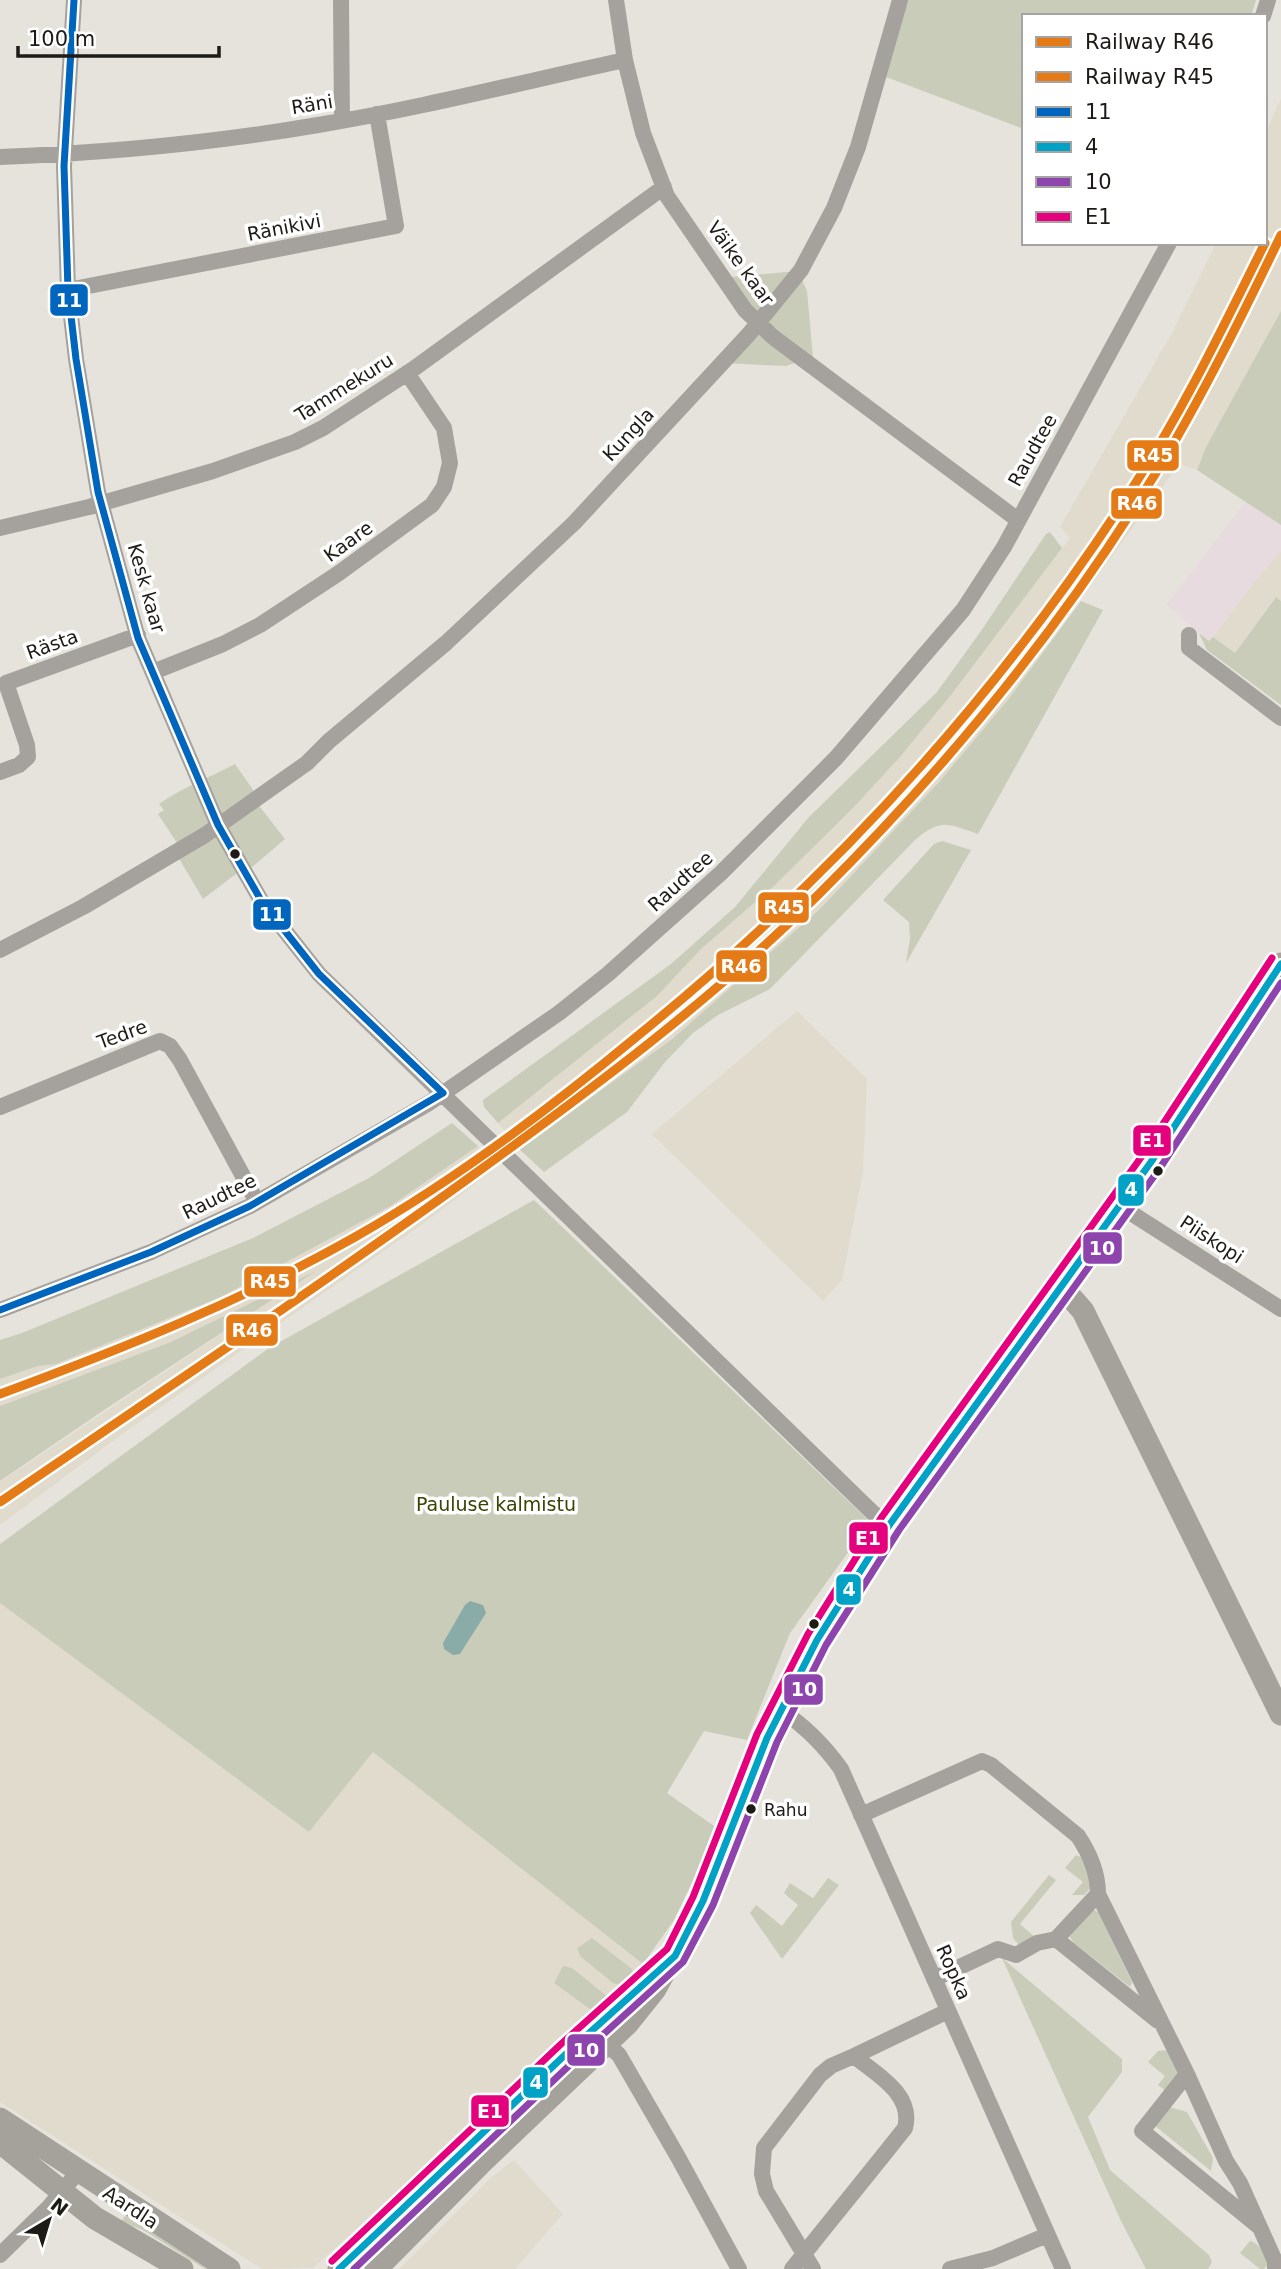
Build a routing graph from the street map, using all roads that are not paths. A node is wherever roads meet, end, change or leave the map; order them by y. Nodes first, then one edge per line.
1 (74, 0) edge
2 (341, 0) edge
3 (616, 0) edge
4 (900, 0) edge
5 (625, 60) junction
6 (377, 114) junction
7 (342, 121) junction
8 (64, 155) junction
9 (0, 158) edge
10 (664, 187) junction
11 (1168, 245) edge
12 (68, 289) junction
13 (759, 323) junction
14 (407, 373) junction
15 (101, 503) junction
16 (1018, 520) junction
17 (0, 528) edge
18 (138, 635) junction
19 (1189, 635) dead end
20 (153, 672) junction
21 (1281, 718) edge
22 (0, 772) edge
23 (218, 825) junction
24 (0, 950) edge
25 (1281, 964) edge
26 (443, 1093) junction
27 (0, 1107) edge
28 (257, 1202) junction
29 (1120, 1206) junction
30 (1062, 1287) junction
31 (1281, 1309) edge
32 (0, 1310) edge
33 (890, 1524) junction
34 (781, 1710) junction
35 (1281, 1714) edge
36 (861, 1815) junction
37 (1098, 1894) junction
38 (1056, 1939) junction
39 (674, 1956) junction
40 (934, 1979) junction
41 (948, 2011) junction
42 (1162, 2024) junction
43 (607, 2044) junction
44 (854, 2056) junction
45 (1187, 2074) junction
46 (0, 2119) edge
47 (0, 2143) edge
48 (78, 2172) junction
49 (61, 2193) junction
50 (1260, 2228) junction
51 (1047, 2235) junction
52 (0, 2255) edge
53 (803, 2255) junction
54 (381, 2266) edge
55 (182, 2269) edge
56 (229, 2269) edge
57 (339, 2269) edge
58 (739, 2269) edge
59 (792, 2269) edge
60 (813, 2269) edge
61 (950, 2269) edge
62 (1063, 2269) edge
63 (1275, 2269) edge

1 - 8 street, Kesk kaar
2 - 7 street
3 - 5 street, Väike kaar
4 - 13 street, Kungla
5 - 6 street, Räni
5 - 10 street, Väike kaar
6 - 7 street, Räni
6 - 12 street, Ränikivi
7 - 8 street, Räni
8 - 9 street, Räni
8 - 12 street, Kesk kaar
10 - 13 street, Väike kaar
10 - 14 street, Tammekuru
11 - 16 street, Raudtee
12 - 15 street, Kesk kaar
13 - 16 street, Väike kaar
13 - 23 street, Kungla
14 - 15 street, Tammekuru
14 - 20 street, Kaare
15 - 17 street, Tammekuru
15 - 18 street, Kesk kaar
16 - 26 street, Raudtee
18 - 20 street, Kesk kaar
18 - 22 street, Rästa
19 - 21 street
20 - 23 street, Kesk kaar
23 - 24 street, Kungla
23 - 26 street, Kesk kaar
25 - 29 main road
26 - 28 street, Raudtee
26 - 33 street, Kesk kaar
27 - 28 street, Tedre
28 - 32 street, Raudtee
29 - 30 main road
29 - 31 street, Piiskopi
30 - 33 main road
30 - 35 main road
33 - 34 main road
34 - 36 street, Ropka
34 - 39 main road
36 - 37 street
36 - 40 street, Ropka
37 - 38 street
37 - 42 street
38 - 40 street
38 - 42 street
39 - 43 main road
39 - 57 main road
40 - 41 street, Ropka
41 - 44 street
41 - 51 street, Ropka
42 - 45 street
43 - 54 main road
43 - 58 street
44 - 53 street
44 - 53 street
45 - 50 street
45 - 50 street
46 - 48 main road, Aardla
47 - 49 main road, Aardla
48 - 49 street
48 - 56 main road, Aardla
49 - 52 street
49 - 55 main road, Aardla
50 - 63 street
51 - 61 street
51 - 62 street, Ropka
53 - 59 street
53 - 60 street

